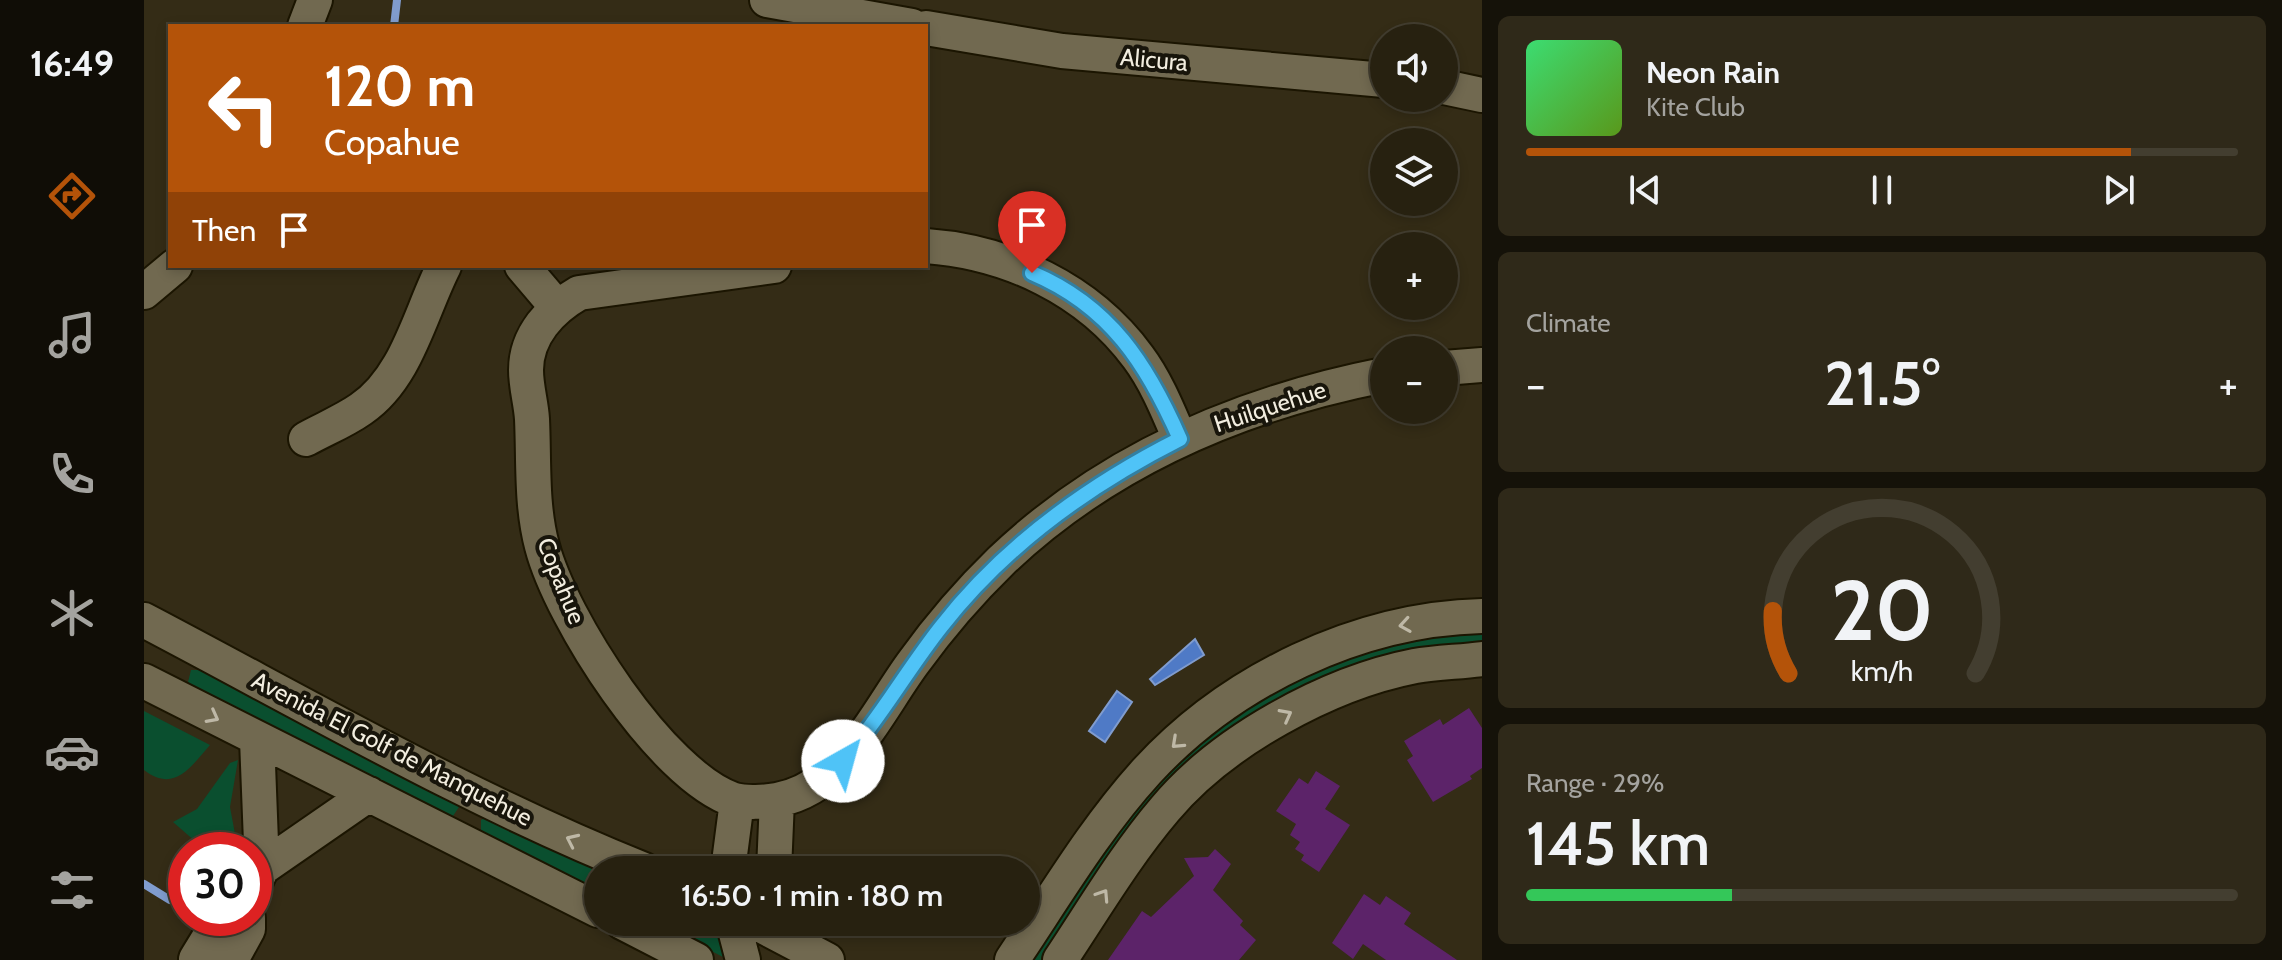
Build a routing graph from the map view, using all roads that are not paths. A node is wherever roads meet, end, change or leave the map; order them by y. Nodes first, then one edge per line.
1 (315, 0) edge
2 (767, 0) edge
3 (306, 24) edge
4 (901, 24) edge
5 (928, 28) edge
6 (1370, 79) edge
7 (1458, 90) edge
8 (1482, 95) edge
9 (928, 246) edge
10 (173, 268) edge
11 (443, 268) edge
12 (524, 268) edge
13 (758, 268) edge
14 (144, 292) edge
15 (556, 306) junction
16 (1482, 365) edge
17 (1458, 367) edge
18 (1370, 378) edge
19 (306, 439) dead end
20 (1180, 439) junction
21 (1482, 616) edge
22 (144, 620) edge
23 (198, 649) junction
24 (1482, 659) edge
25 (156, 687) edge
26 (257, 739) junction
27 (476, 793) junction
28 (369, 794) junction
29 (777, 800) junction
30 (737, 801) junction
31 (258, 832) edge
32 (455, 837) junction
33 (609, 856) edge
34 (730, 856) edge
35 (775, 856) edge
36 (272, 867) edge
37 (584, 903) edge
38 (210, 936) edge
39 (244, 936) edge
40 (649, 936) edge
41 (737, 936) edge
42 (787, 936) edge
43 (195, 960) edge
44 (231, 960) edge
45 (696, 960) edge
46 (743, 960) edge
47 (827, 960) edge
48 (1012, 960) edge
49 (1060, 960) edge

1 - 3 street
2 - 4 street
5 - 6 street, Alicura
7 - 8 street
9 - 20 street
10 - 14 street
11 - 19 street
12 - 15 street
13 - 15 street
15 - 30 street, Copahue
16 - 17 street
18 - 20 street, Huilquehue
20 - 29 street, Huilquehue
21 -> 48 street
22 - 23 street, Avenida El Golf de Manquehue
23 - 25 street
23 - 27 street, Avenida El Golf de Manquehue
49 -> 24 street
25 -> 26 street, Avenida El Golf de Manquehue
26 - 28 street, Avenida El Golf de Manquehue
26 - 31 street
27 - 32 street
33 -> 27 street, Avenida El Golf de Manquehue
28 - 32 street, Avenida El Golf de Manquehue
28 - 36 street
29 - 30 street, Huilquehue
29 - 35 street
30 - 34 street
32 - 37 street, Avenida El Golf de Manquehue
38 - 43 street
39 - 44 street
40 - 45 street
41 - 46 street
42 - 47 street

